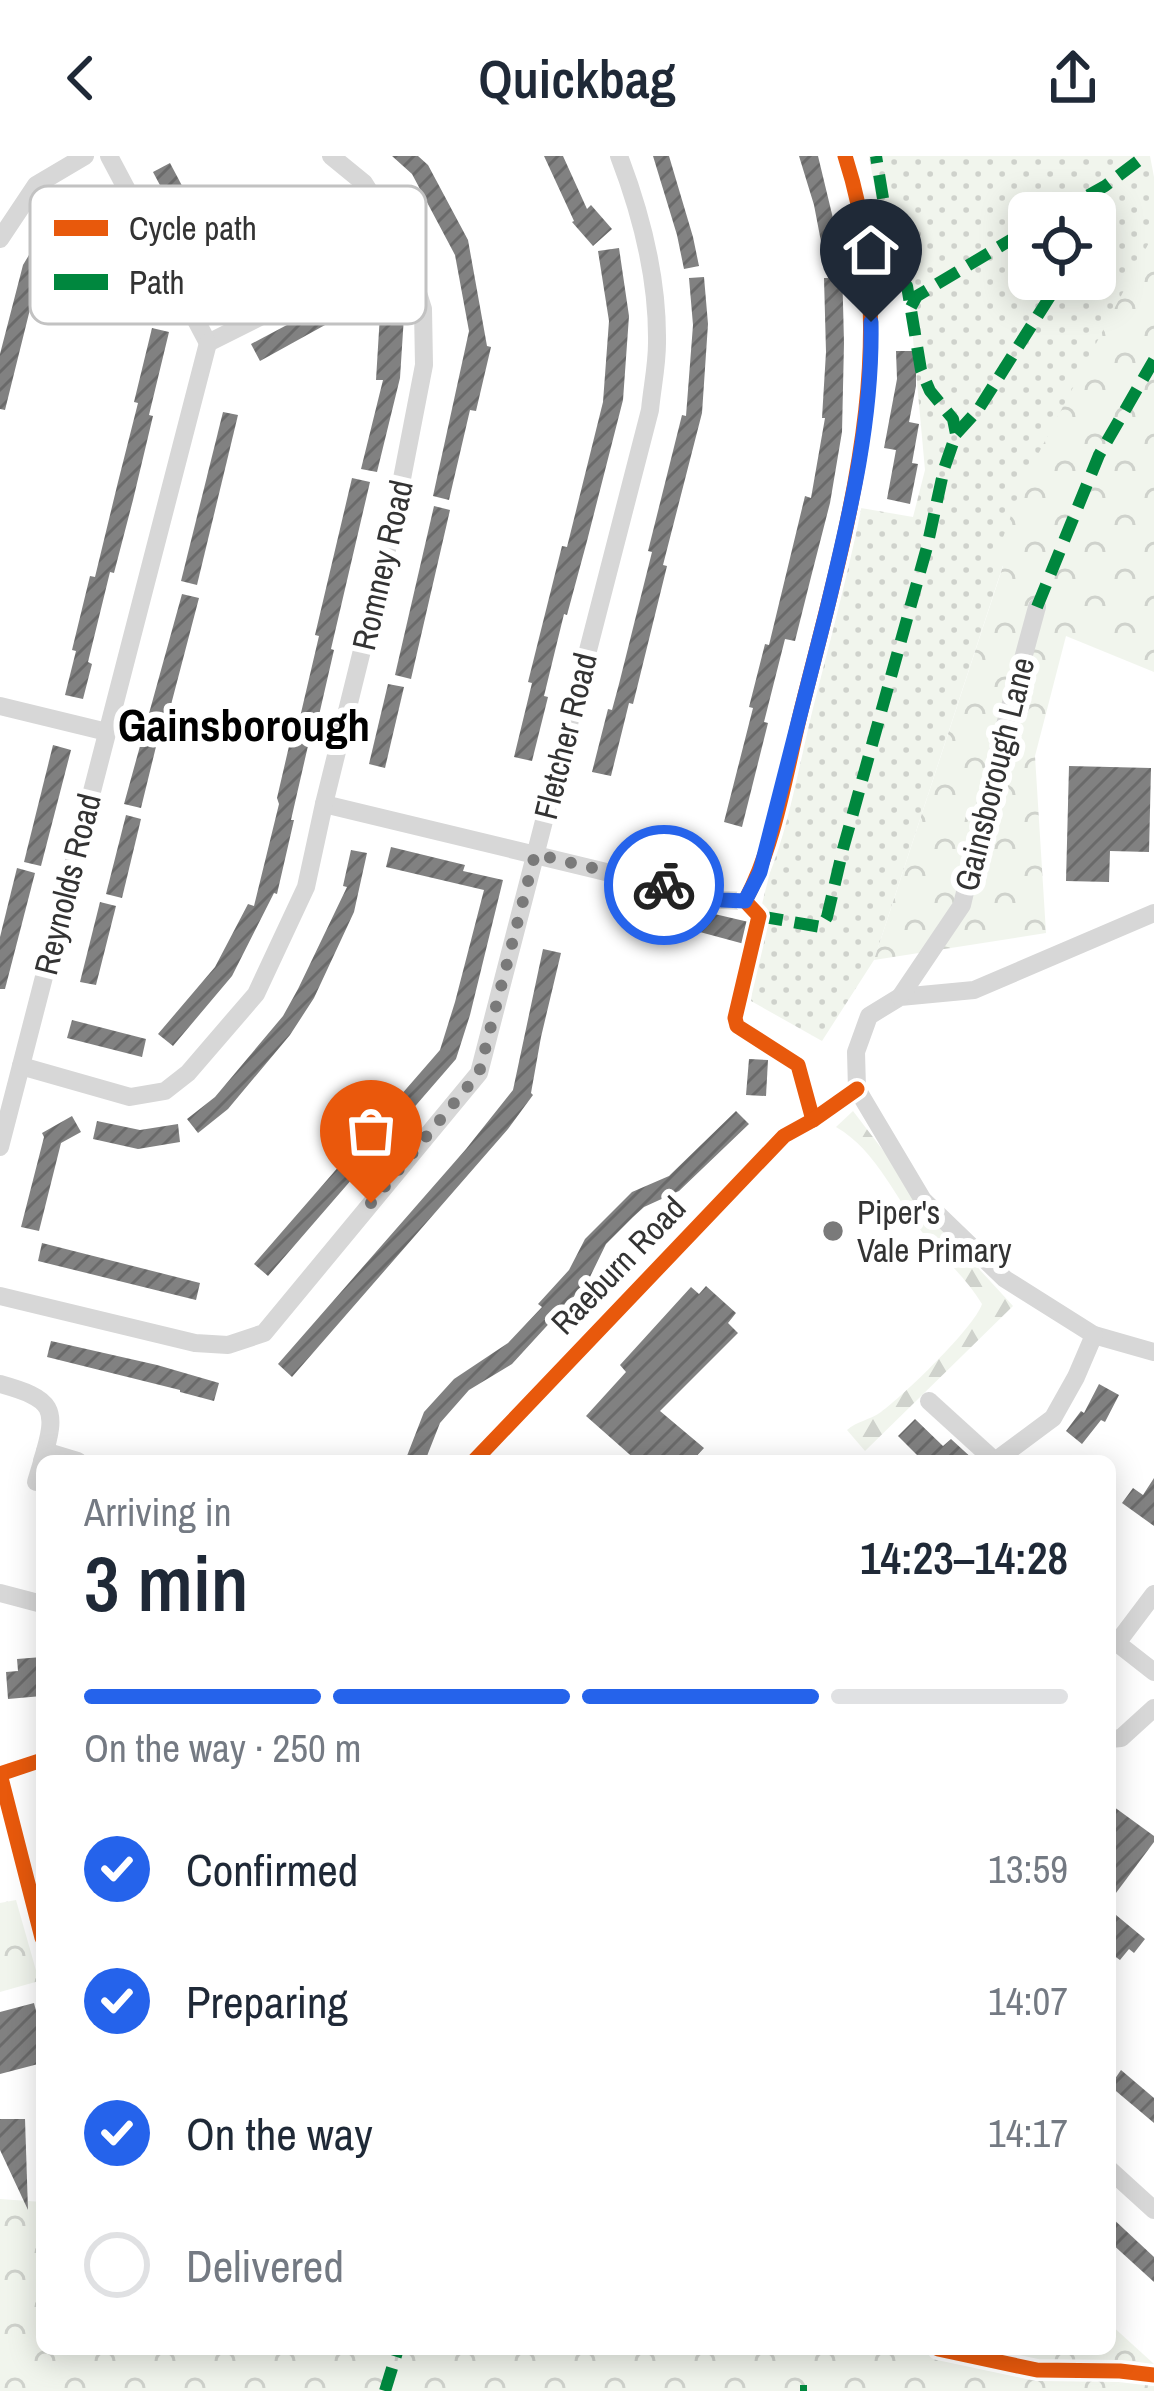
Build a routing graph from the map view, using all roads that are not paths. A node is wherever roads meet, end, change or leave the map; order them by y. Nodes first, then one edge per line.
1 (85, 156) edge
2 (110, 156) edge
3 (332, 156) edge
4 (614, 156) edge
5 (845, 156) edge
6 (35, 186) edge
7 (126, 186) edge
8 (366, 186) edge
9 (30, 194) edge
10 (0, 239) edge
11 (198, 324) edge
12 (246, 324) edge
13 (423, 324) edge
14 (208, 343) junction
15 (1037, 607) dead end
16 (0, 706) edge
17 (107, 732) junction
18 (324, 804) junction
19 (535, 854) junction
20 (1154, 914) edge
21 (900, 997) junction
22 (21, 1066) junction
23 (813, 1120) dead end
24 (0, 1147) edge
25 (0, 1296) edge
26 (1094, 1335) junction
27 (1154, 1352) edge
28 (0, 1384) edge
29 (929, 1401) dead end
30 (43, 1455) edge
31 (480, 1455) edge
32 (988, 1455) edge
33 (1003, 1455) edge
34 (0, 1593) edge
35 (1154, 1594) edge
36 (36, 1602) edge
37 (1116, 1639) edge
38 (1116, 1643) edge
39 (1154, 1672) edge
40 (1154, 1708) edge
41 (1116, 1738) edge
42 (36, 1762) edge
43 (0, 1774) edge
44 (36, 1915) edge
45 (1116, 2175) edge
46 (1154, 2210) edge

1 - 6 street
2 - 7 street
3 - 8 street, Romney Road
4 - 19 street, Fletcher Road
5 - 19 street
9 - 10 street
11 - 14 street
12 - 14 street
13 - 18 street, Romney Road
14 - 17 street, Reynolds Road
15 - 21 street, Gainsborough Lane
16 - 17 street
17 - 22 street, Reynolds Road
18 - 19 street
18 - 22 street, Romney Road
19 - 25 street, Fletcher Road
20 - 21 street
21 - 26 street, Gainsborough Lane
22 - 24 street, Reynolds Road
23 - 31 street, Raeburn Road
26 - 27 street
26 - 33 street
28 - 30 street
29 - 32 street
34 - 36 street
35 - 37 street
38 - 39 street
40 - 41 street
42 - 43 street
43 - 44 street
45 - 46 street

